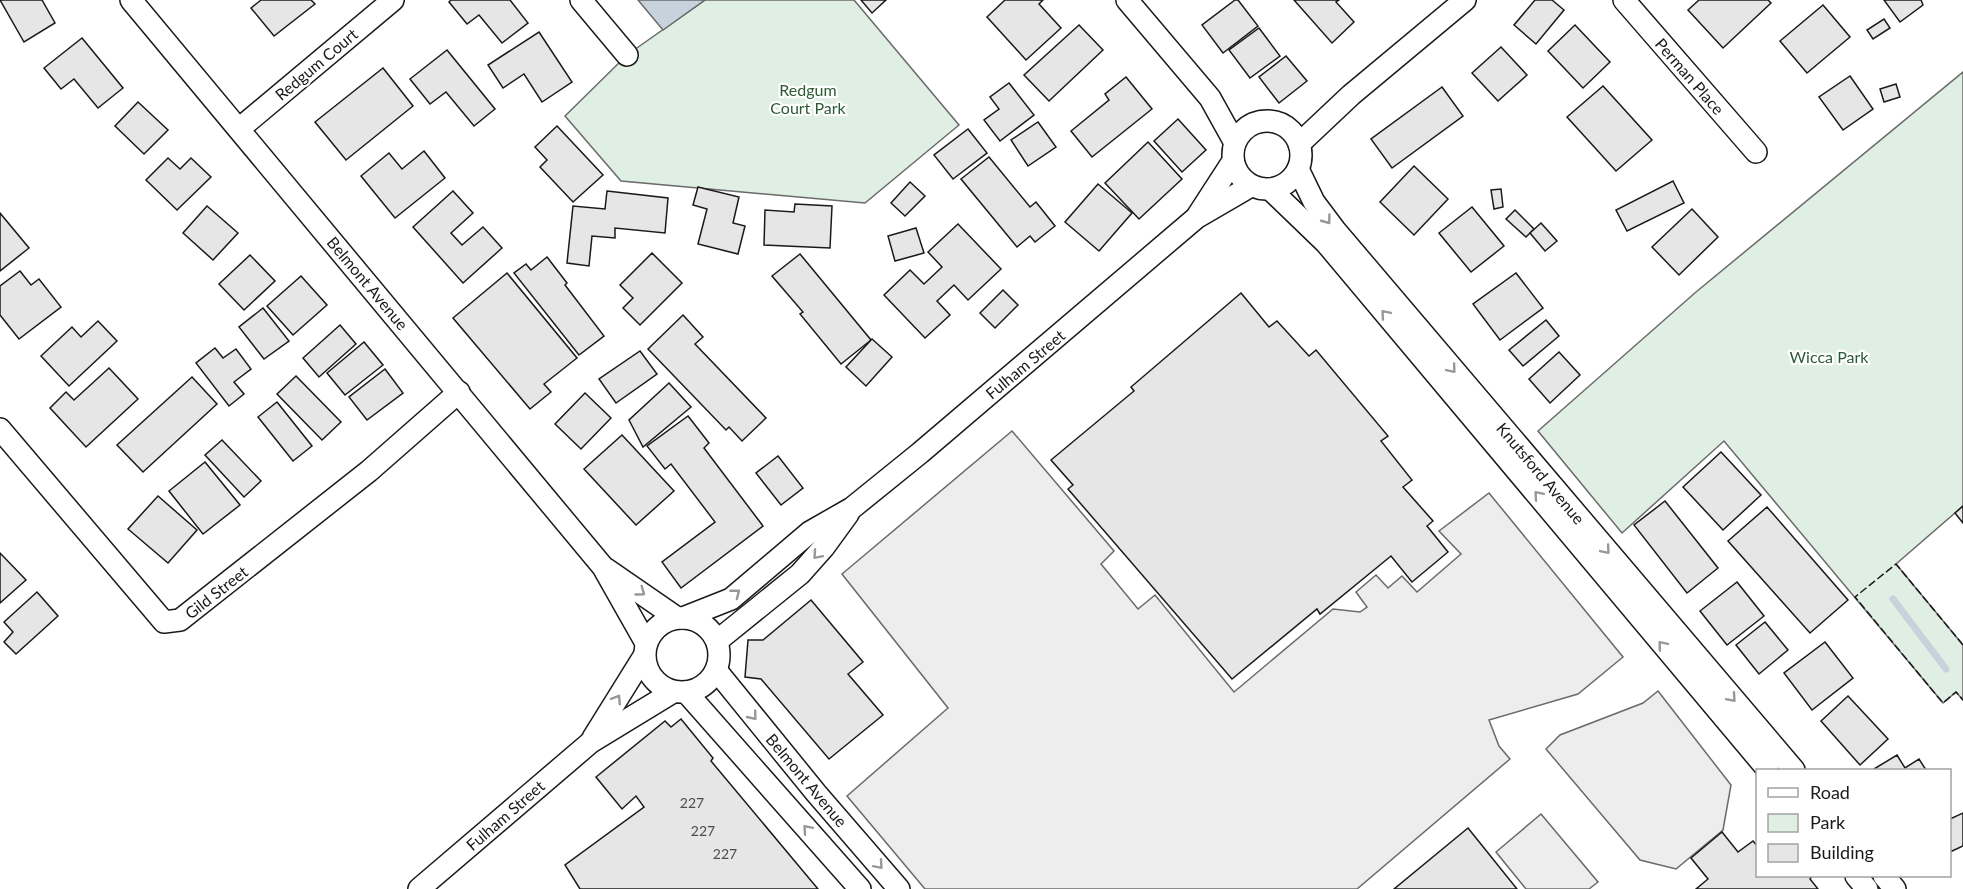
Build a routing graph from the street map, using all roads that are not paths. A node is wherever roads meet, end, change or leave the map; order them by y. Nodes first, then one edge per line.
1 (131, 0) edge
2 (393, 0) edge
3 (581, 0) edge
4 (1127, 0) edge
5 (1463, 0) edge
6 (1624, 0) edge
7 (627, 56) dead end
8 (1351, 96) junction
9 (1210, 99) junction
10 (1253, 124) junction
11 (1285, 126) junction
12 (239, 129) junction
13 (1299, 144) junction
14 (1234, 152) junction
15 (1756, 152) dead end
16 (1298, 169) junction
17 (1261, 188) junction
18 (1196, 218) junction
19 (459, 392) junction
20 (0, 429) edge
21 (852, 508) junction
22 (603, 567) junction
23 (680, 618) junction
24 (717, 641) junction
25 (645, 650) junction
26 (716, 670) junction
27 (680, 692) junction
28 (591, 742) junction
29 (1766, 769) edge
30 (1792, 769) edge
31 (1857, 877) edge
32 (1885, 877) edge
33 (419, 889) edge
34 (860, 889) edge
35 (899, 889) edge
36 (1867, 889) edge
37 (1895, 889) edge

1 - 12 street, Belmont Avenue
2 - 12 street, Redgum Court
3 - 7 street
4 - 9 street
5 - 8 street
6 - 15 street, Perman Place
8 - 11 street
8 - 13 street
9 - 10 street
9 - 14 street
10 - 11 street
10 - 14 street, Fulham Street
11 - 13 street
12 - 19 street, Belmont Avenue
13 - 16 street
14 - 17 street
14 - 18 street, Fulham Street
16 - 17 street, Fulham Street
16 -> 30 street, Knutsford Avenue
17 - 18 street, Fulham Street
29 -> 17 street, Knutsford Avenue
18 - 21 street, Fulham Street
19 - 20 street, Gild Street
19 - 22 street, Belmont Avenue
23 -> 21 street, Fulham Street
21 -> 24 street, Fulham Street
22 -> 23 street, Belmont Avenue
22 - 25 street, Belmont Avenue
23 - 24 street, Belmont Avenue
23 - 25 street
24 - 26 street
25 - 27 street, Belmont Avenue
28 -> 25 street, Fulham Street
26 - 27 street
26 -> 35 street, Belmont Avenue
27 - 28 street, Fulham Street
34 -> 27 street, Belmont Avenue
28 - 33 street, Fulham Street
31 - 36 street
32 - 37 street

